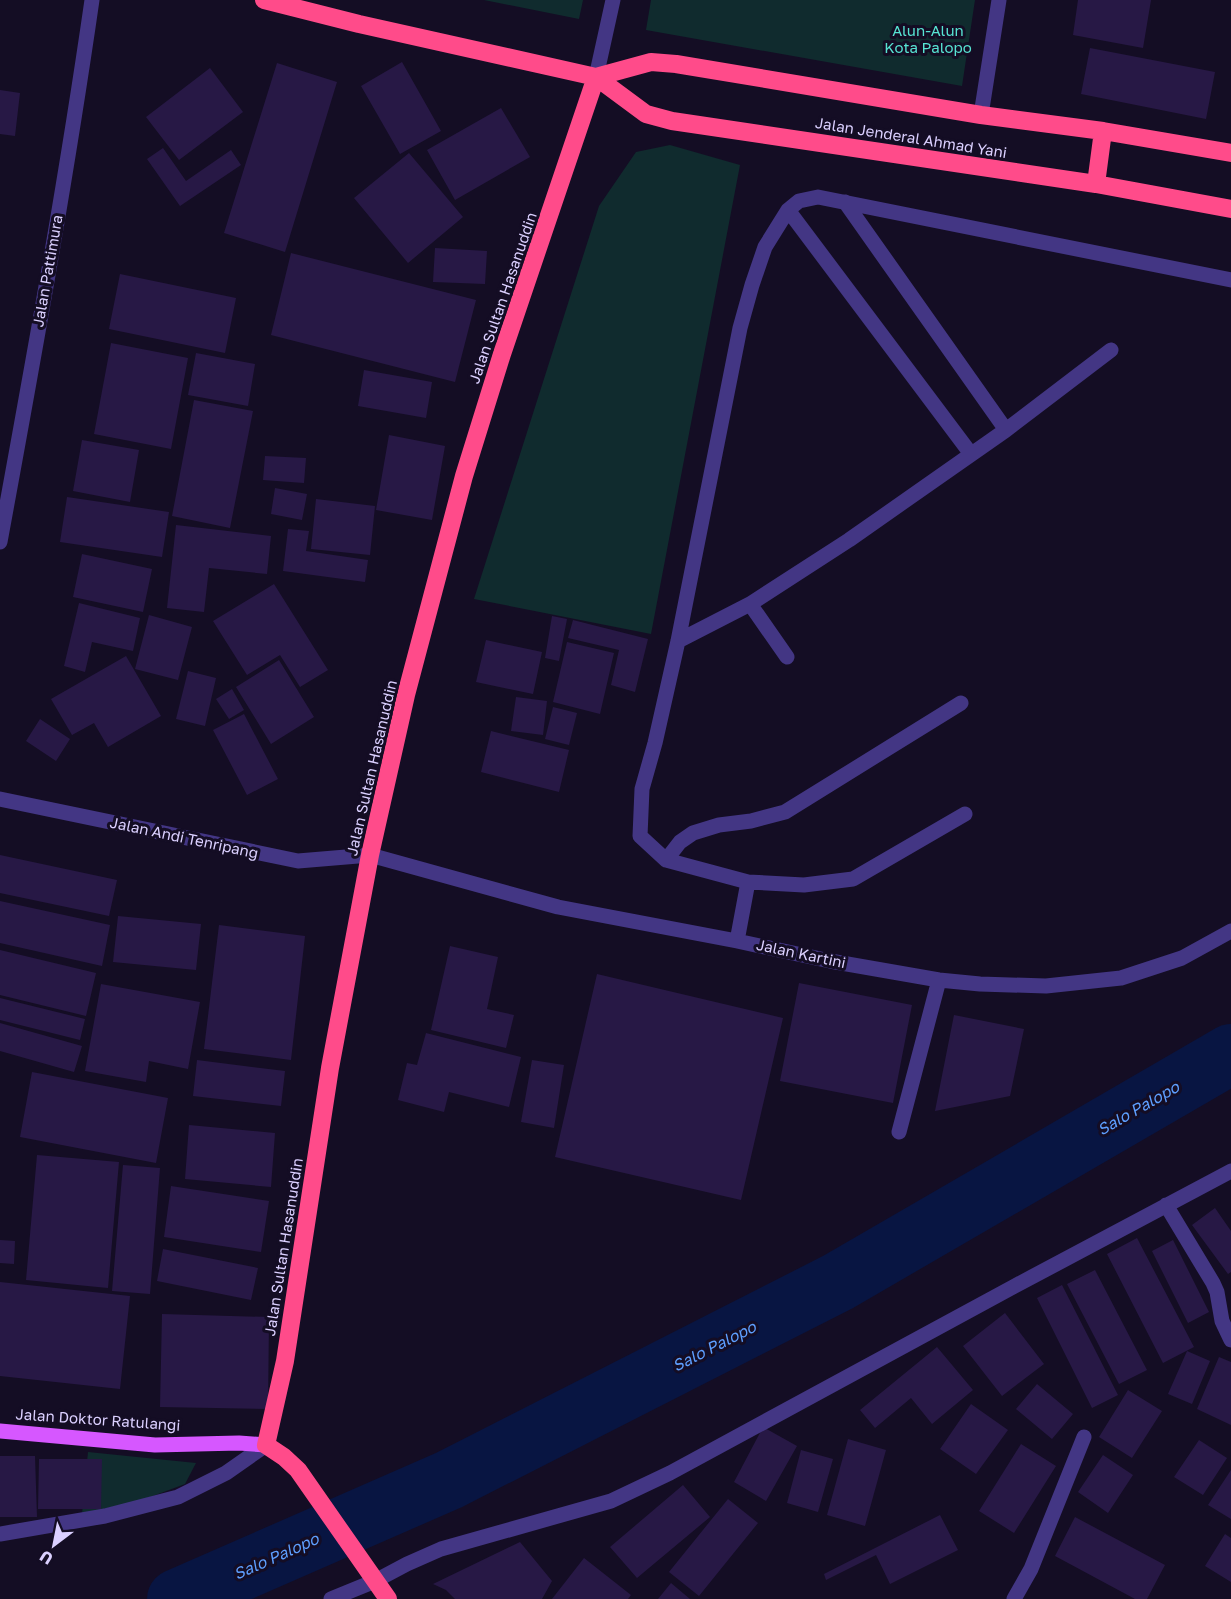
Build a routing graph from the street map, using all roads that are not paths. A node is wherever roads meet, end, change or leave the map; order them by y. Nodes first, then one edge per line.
1 (92, 0) edge
2 (264, 0) edge
3 (613, 0) edge
4 (999, 0) edge
5 (596, 77) junction
6 (981, 115) junction
7 (1103, 132) junction
8 (1231, 153) edge
9 (1096, 184) junction
10 (845, 202) junction
11 (1231, 209) edge
12 (788, 210) junction
13 (1231, 280) edge
14 (1111, 350) dead end
15 (1006, 430) junction
16 (971, 454) junction
17 (0, 542) edge
18 (750, 604) junction
19 (678, 641) junction
20 (787, 657) dead end
21 (961, 703) dead end
22 (0, 799) edge
23 (965, 814) dead end
24 (370, 855) junction
25 (666, 860) junction
26 (748, 882) junction
27 (1231, 931) edge
28 (736, 941) junction
29 (939, 980) junction
30 (899, 1132) dead end
31 (1231, 1171) edge
32 (1166, 1206) junction
33 (1231, 1340) edge
34 (0, 1431) edge
35 (1084, 1437) dead end
36 (266, 1445) junction
37 (0, 1534) edge
38 (370, 1574) junction
39 (331, 1599) edge
40 (388, 1599) edge
41 (1014, 1599) edge

1 - 17 street, Jalan Pattimura
2 - 5 highway, Jalan Jenderal Ahmad Yani
3 - 5 street
4 - 6 street
5 - 6 highway, Jalan Jenderal Ahmad Yani
5 - 9 highway, Jalan Jenderal Ahmad Yani
5 - 24 highway, Jalan Sultan Hasanuddin
6 - 7 highway, Jalan Jenderal Ahmad Yani
7 - 8 highway, Jalan Jenderal Ahmad Yani
7 - 9 highway
9 - 11 highway, Jalan Jenderal Ahmad Yani
10 - 12 street
10 - 13 street
10 - 15 street
12 - 16 street
12 - 19 street
14 - 15 street
15 - 16 street
16 - 18 street
18 - 19 street
18 - 20 street
19 - 25 street
21 - 25 street
22 - 24 street, Jalan Andi Tenripang
23 - 26 street
24 - 28 street, Jalan Kartini
24 - 36 highway, Jalan Sultan Hasanuddin
25 - 26 street
26 - 28 street
27 - 29 street, Jalan Kartini
28 - 29 street, Jalan Kartini
29 - 30 street
31 - 32 street
32 - 33 street
32 - 38 street
34 - 36 main road, Jalan Doktor Ratulangi
35 - 41 street
36 - 37 street
36 - 38 highway
38 - 39 street
38 - 40 highway

